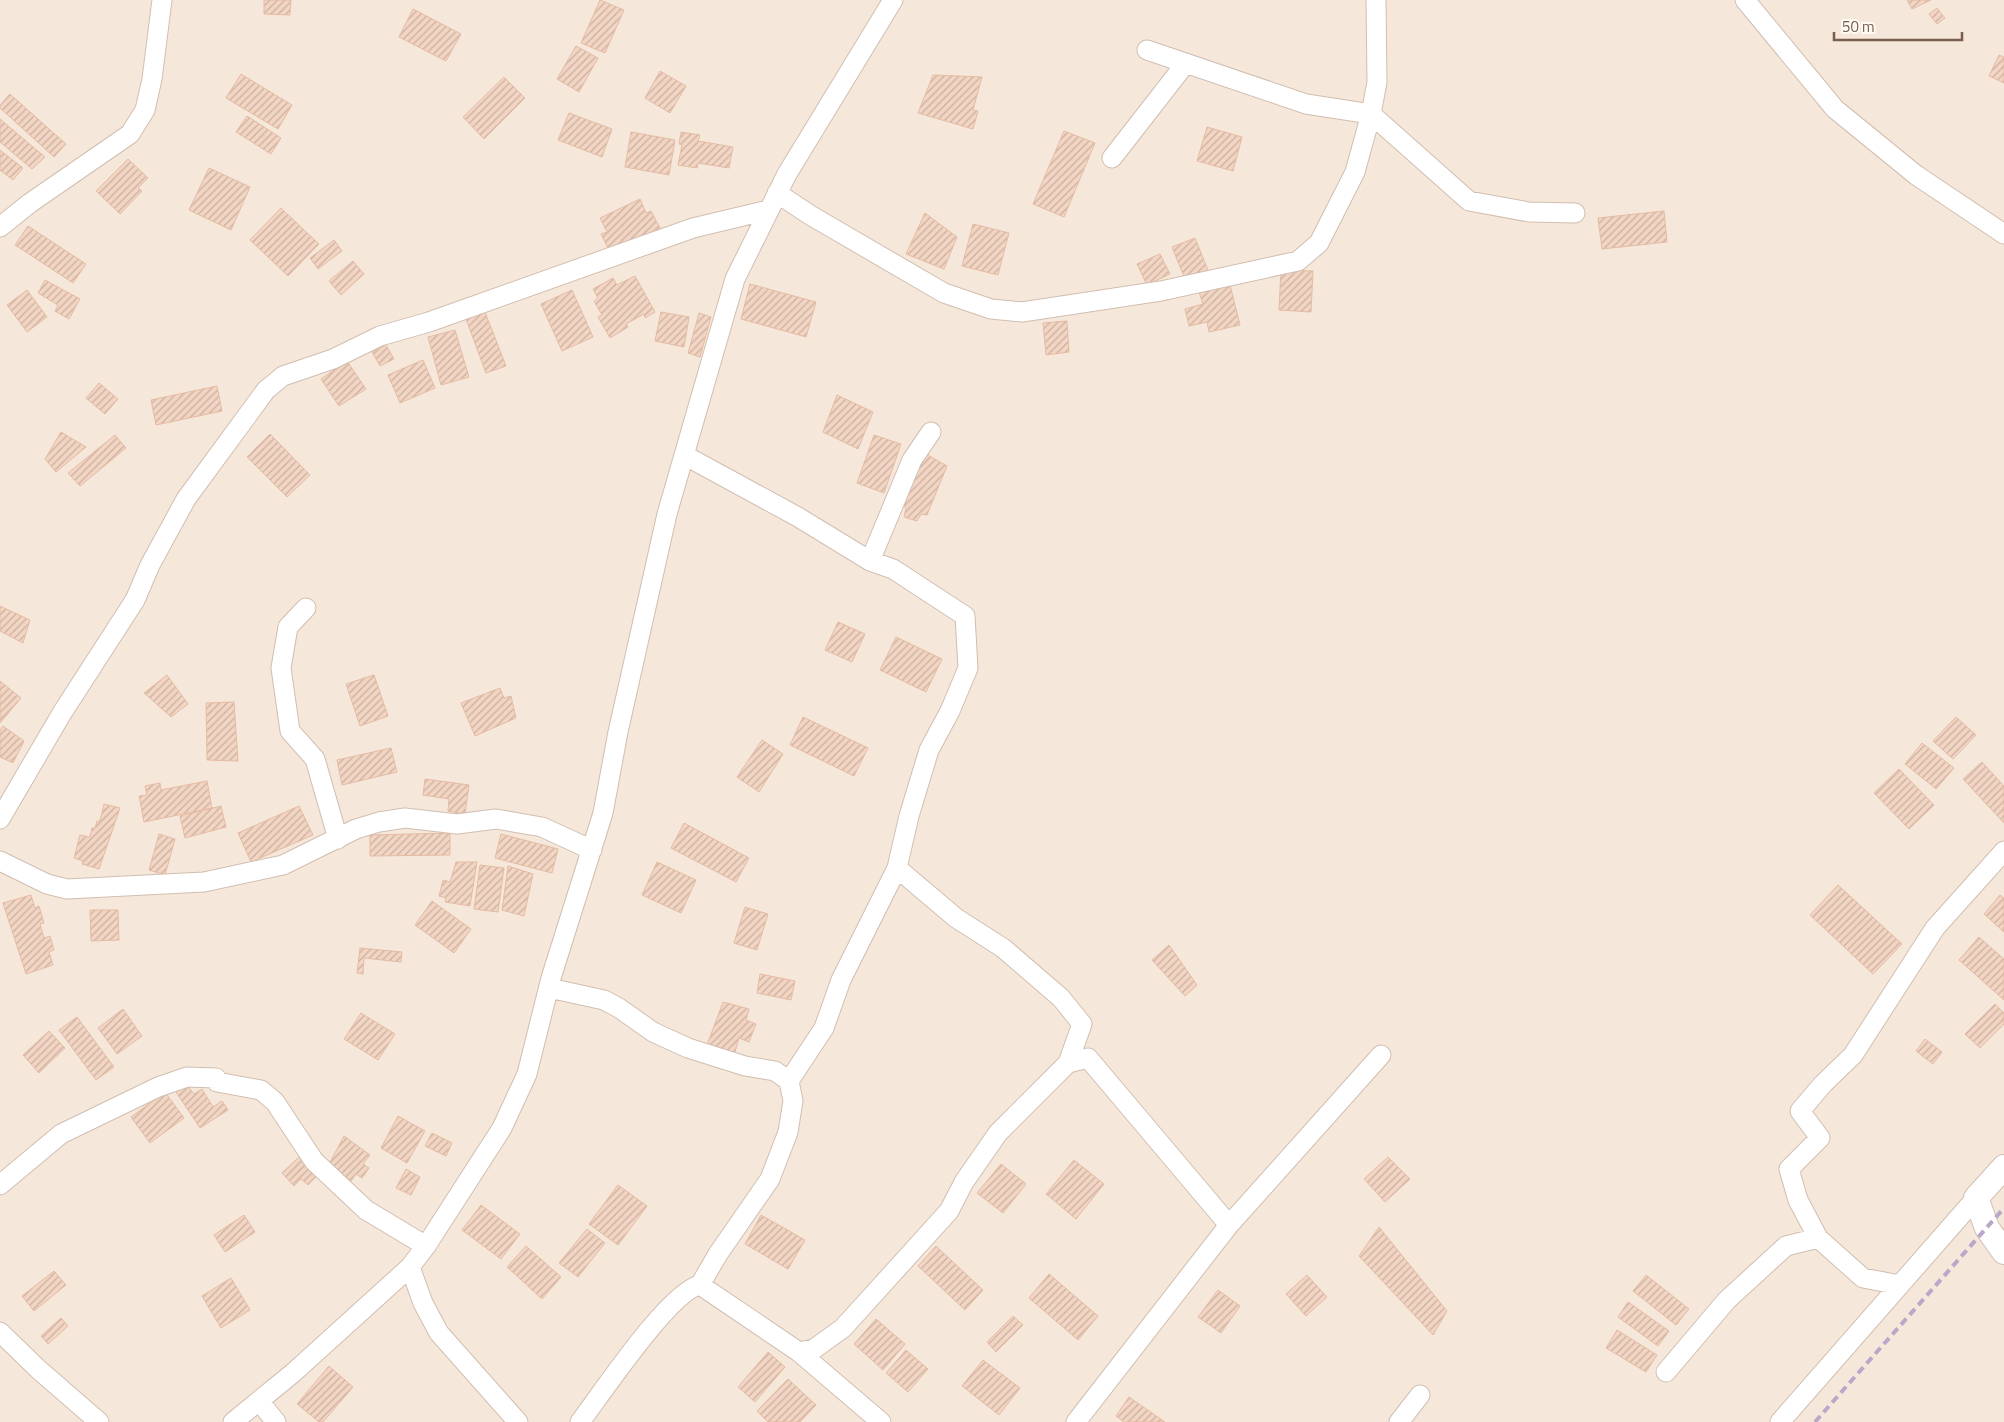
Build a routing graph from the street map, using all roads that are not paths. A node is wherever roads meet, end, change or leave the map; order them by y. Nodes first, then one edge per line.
1 (162, 0) edge
2 (893, 0) edge
3 (1376, 0) edge
4 (1745, 0) edge
5 (1147, 50) dead end
6 (1186, 63) junction
7 (1371, 114) junction
8 (1112, 158) dead end
9 (778, 193) junction
10 (768, 210) junction
11 (1575, 213) dead end
12 (0, 227) edge
13 (2004, 234) edge
14 (931, 432) dead end
15 (684, 455) junction
16 (870, 560) junction
17 (306, 608) dead end
18 (0, 819) edge
19 (338, 839) junction
20 (592, 850) junction
21 (2004, 851) edge
22 (0, 861) edge
23 (897, 868) junction
24 (549, 988) junction
25 (1381, 1055) dead end
26 (1068, 1063) junction
27 (789, 1081) junction
28 (2004, 1167) edge
29 (0, 1185) edge
30 (1976, 1198) junction
31 (1229, 1225) junction
32 (1818, 1238) junction
33 (426, 1246) junction
34 (2004, 1252) edge
35 (410, 1267) junction
36 (700, 1284) junction
37 (1900, 1285) junction
38 (0, 1332) edge
39 (799, 1352) junction
40 (1666, 1372) dead end
41 (1420, 1395) dead end
42 (259, 1401) junction
43 (100, 1422) edge
44 (233, 1422) edge
45 (276, 1422) edge
46 (518, 1422) edge
47 (580, 1422) edge
48 (881, 1422) edge
49 (1076, 1422) edge
50 (1399, 1422) edge
51 (1780, 1422) edge

1 - 12 street
2 - 9 street
3 - 7 street
4 - 13 street
5 - 6 street
6 - 7 street
6 - 8 street
7 - 9 street
7 - 11 street
9 - 10 street
10 - 15 street
10 - 18 street
14 - 16 street
15 - 16 street
15 - 20 street
16 - 23 street
17 - 19 street
19 - 20 street
19 - 22 street
20 - 24 street
21 - 32 street
23 - 26 street
23 - 27 street
24 - 27 street
24 - 33 street
25 - 31 street
26 - 31 street
26 - 39 street
27 - 36 street
28 - 30 street
29 - 33 street
30 - 34 street
30 - 37 street
31 - 49 street
32 - 37 street
32 - 40 street
33 - 35 street
35 - 42 street
35 - 46 street
36 - 39 street
36 - 47 street
37 - 51 street
38 - 43 street
39 - 48 street
41 - 50 street
42 - 44 street
42 - 45 street

